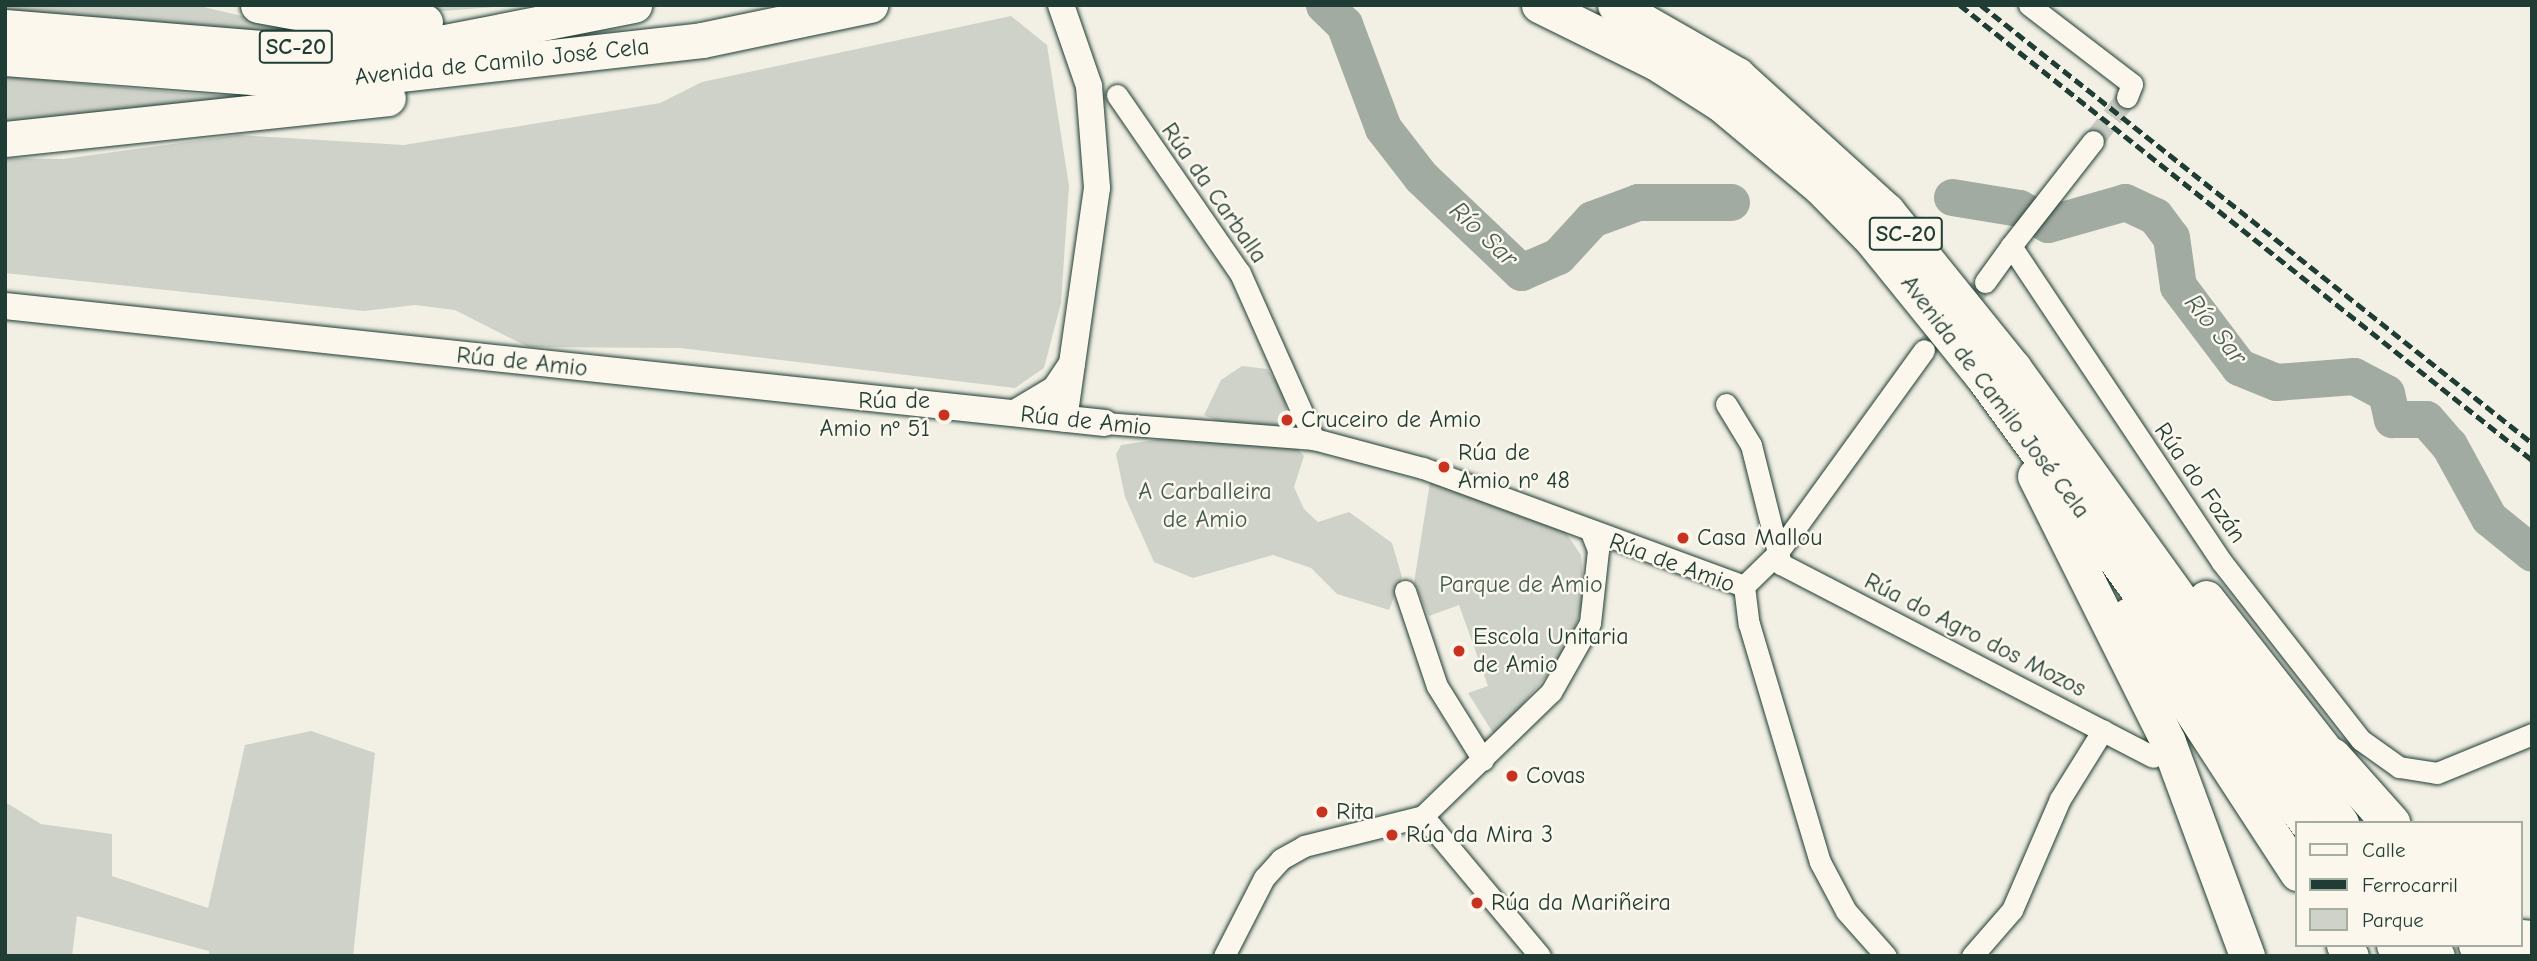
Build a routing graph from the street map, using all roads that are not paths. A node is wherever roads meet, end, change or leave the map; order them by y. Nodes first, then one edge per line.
1 (258, 5) edge
2 (634, 5) edge
3 (870, 5) edge
4 (1061, 5) edge
5 (1539, 5) edge
6 (1615, 5) edge
7 (2029, 5) edge
8 (586, 16) junction
9 (5, 27) edge
10 (5, 58) edge
11 (541, 63) junction
12 (1117, 95) dead end
13 (2127, 97) dead end
14 (5, 139) edge
15 (2093, 141) tunnel mouth
16 (2017, 239) junction
17 (1984, 282) tunnel mouth
18 (5, 306) edge
19 (1924, 350) tunnel mouth
20 (1072, 364) junction
21 (1983, 377) junction
22 (1726, 404) dead end
23 (1015, 414) junction
24 (1062, 418) junction
25 (1105, 423) junction
26 (1314, 439) junction
27 (2035, 476) junction
28 (2132, 531) junction
29 (1592, 534) junction
30 (1775, 556) junction
31 (1744, 586) junction
32 (1405, 591) dead end
33 (2103, 730) junction
34 (2532, 734) edge
35 (2346, 749) junction
36 (2154, 757) dead end
37 (1483, 760) junction
38 (1423, 816) junction
39 (2306, 821) edge
40 (2340, 821) edge
41 (2377, 821) edge
42 (2390, 821) edge
43 (2296, 871) edge
44 (1224, 956) edge
45 (1540, 956) edge
46 (1886, 956) edge
47 (1972, 956) edge
48 (2247, 956) edge

1 - 8 highway
2 - 8 highway, Avenida de Camilo José Cela / SC-20
3 - 11 highway, Avenida de Camilo José Cela / SC-20
4 - 20 street
5 - 21 highway, Avenida de Camilo José Cela / SC-20
6 - 28 highway, Avenida de Camilo José Cela / SC-20
7 - 13 street
8 - 9 highway, Avenida de Camilo José Cela / SC-20
10 - 11 highway, Avenida de Camilo José Cela / SC-20
11 - 14 highway
12 - 26 street, Rúa da Carballa
15 - 16 street
16 - 17 street
16 - 35 street, Rúa do Fozán
18 - 23 street, Rúa de Amio
19 - 30 street
20 - 23 street
20 - 24 street
20 - 25 street
21 - 27 highway
21 - 39 highway, Avenida de Camilo José Cela / SC-20
22 - 30 street
23 - 24 street, Rúa de Amio
24 - 25 street, Rúa de Amio
25 - 26 street, Rúa de Amio
26 - 29 street, Rúa de Amio
27 - 43 highway
27 - 48 highway
28 - 35 highway
28 - 40 highway, Avenida de Camilo José Cela / SC-20
29 - 31 street, Rúa de Amio
29 - 37 street
30 - 31 street
30 - 33 street, Rúa do Agro dos Mozos
31 - 46 street, Rúa de Amio
32 - 37 street
33 - 36 street, Rúa do Agro dos Mozos
33 - 47 street
34 - 35 street
35 - 41 highway
35 - 42 highway
37 - 38 street
38 - 44 street
38 - 45 street

